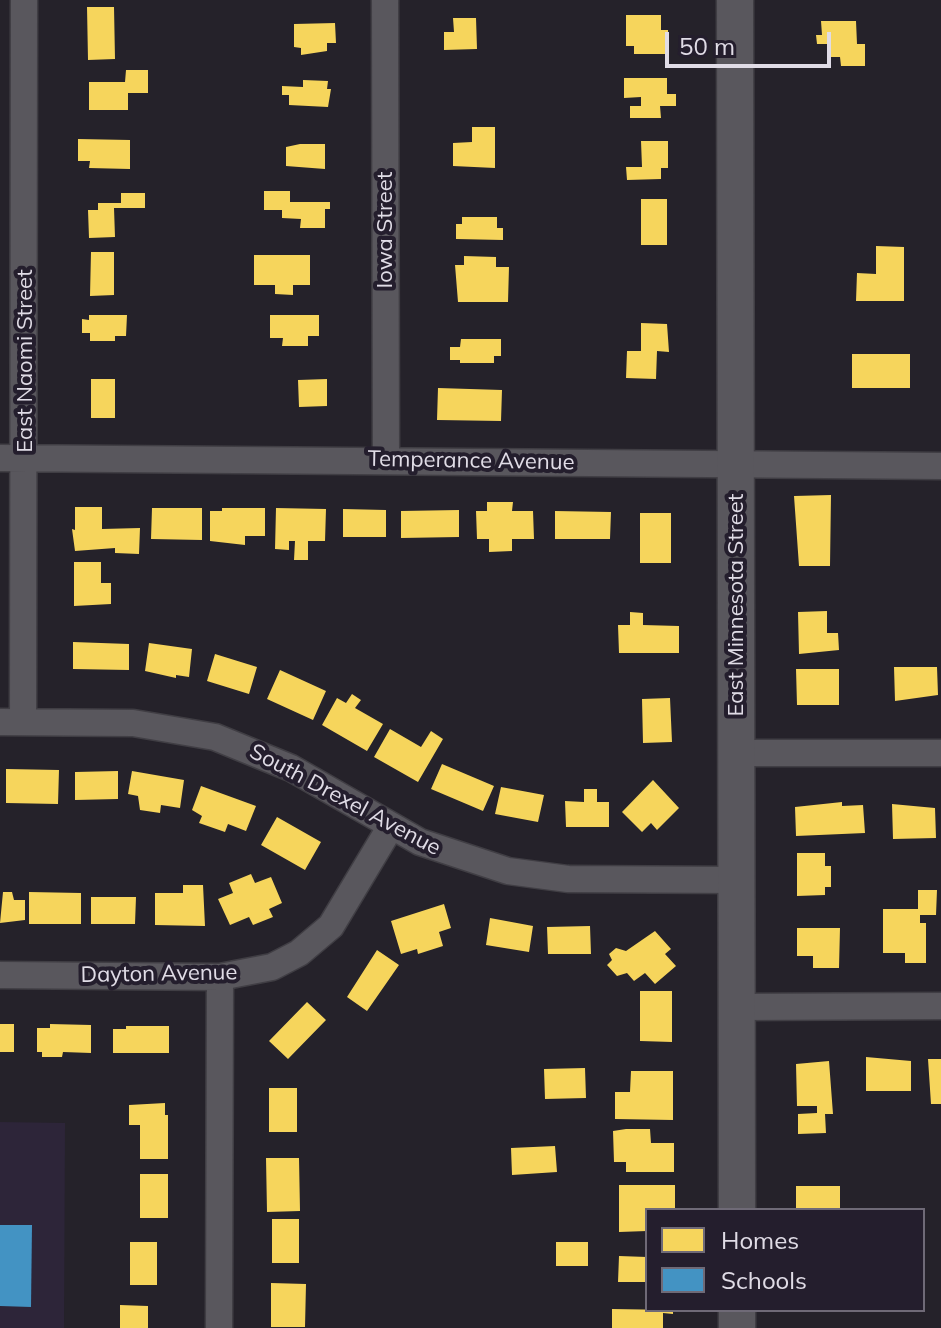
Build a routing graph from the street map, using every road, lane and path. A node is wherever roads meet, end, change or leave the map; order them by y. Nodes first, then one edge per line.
1 (24, 0) edge
2 (385, 0) edge
3 (735, 0) edge
4 (13, 458) edge
5 (386, 460) junction
6 (736, 464) junction
7 (941, 466) edge
8 (12, 722) edge
9 (736, 753) junction
10 (941, 753) edge
11 (391, 826) junction
12 (738, 880) junction
13 (0, 975) edge
14 (220, 977) junction
15 (941, 1006) edge
16 (738, 1007) junction
17 (737, 1208) edge
18 (219, 1328) edge

1 - 4 street, East Naomi Street
2 - 5 street, Iowa Street
3 - 6 street, East Minnesota Street
4 - 5 street, Temperance Avenue
4 - 8 street, East Naomi Street
5 - 6 street, Temperance Avenue
6 - 7 street, Temperance Avenue
6 - 9 street, East Minnesota Street
8 - 11 street, South Drexel Avenue
9 - 10 street
9 - 12 street, East Minnesota Street
11 - 12 street, South Drexel Avenue
11 - 14 street, Dayton Avenue
12 - 16 street, East Minnesota Street
13 - 14 street, Dayton Avenue
14 - 18 street
15 - 16 street
16 - 17 street, East Minnesota Street

